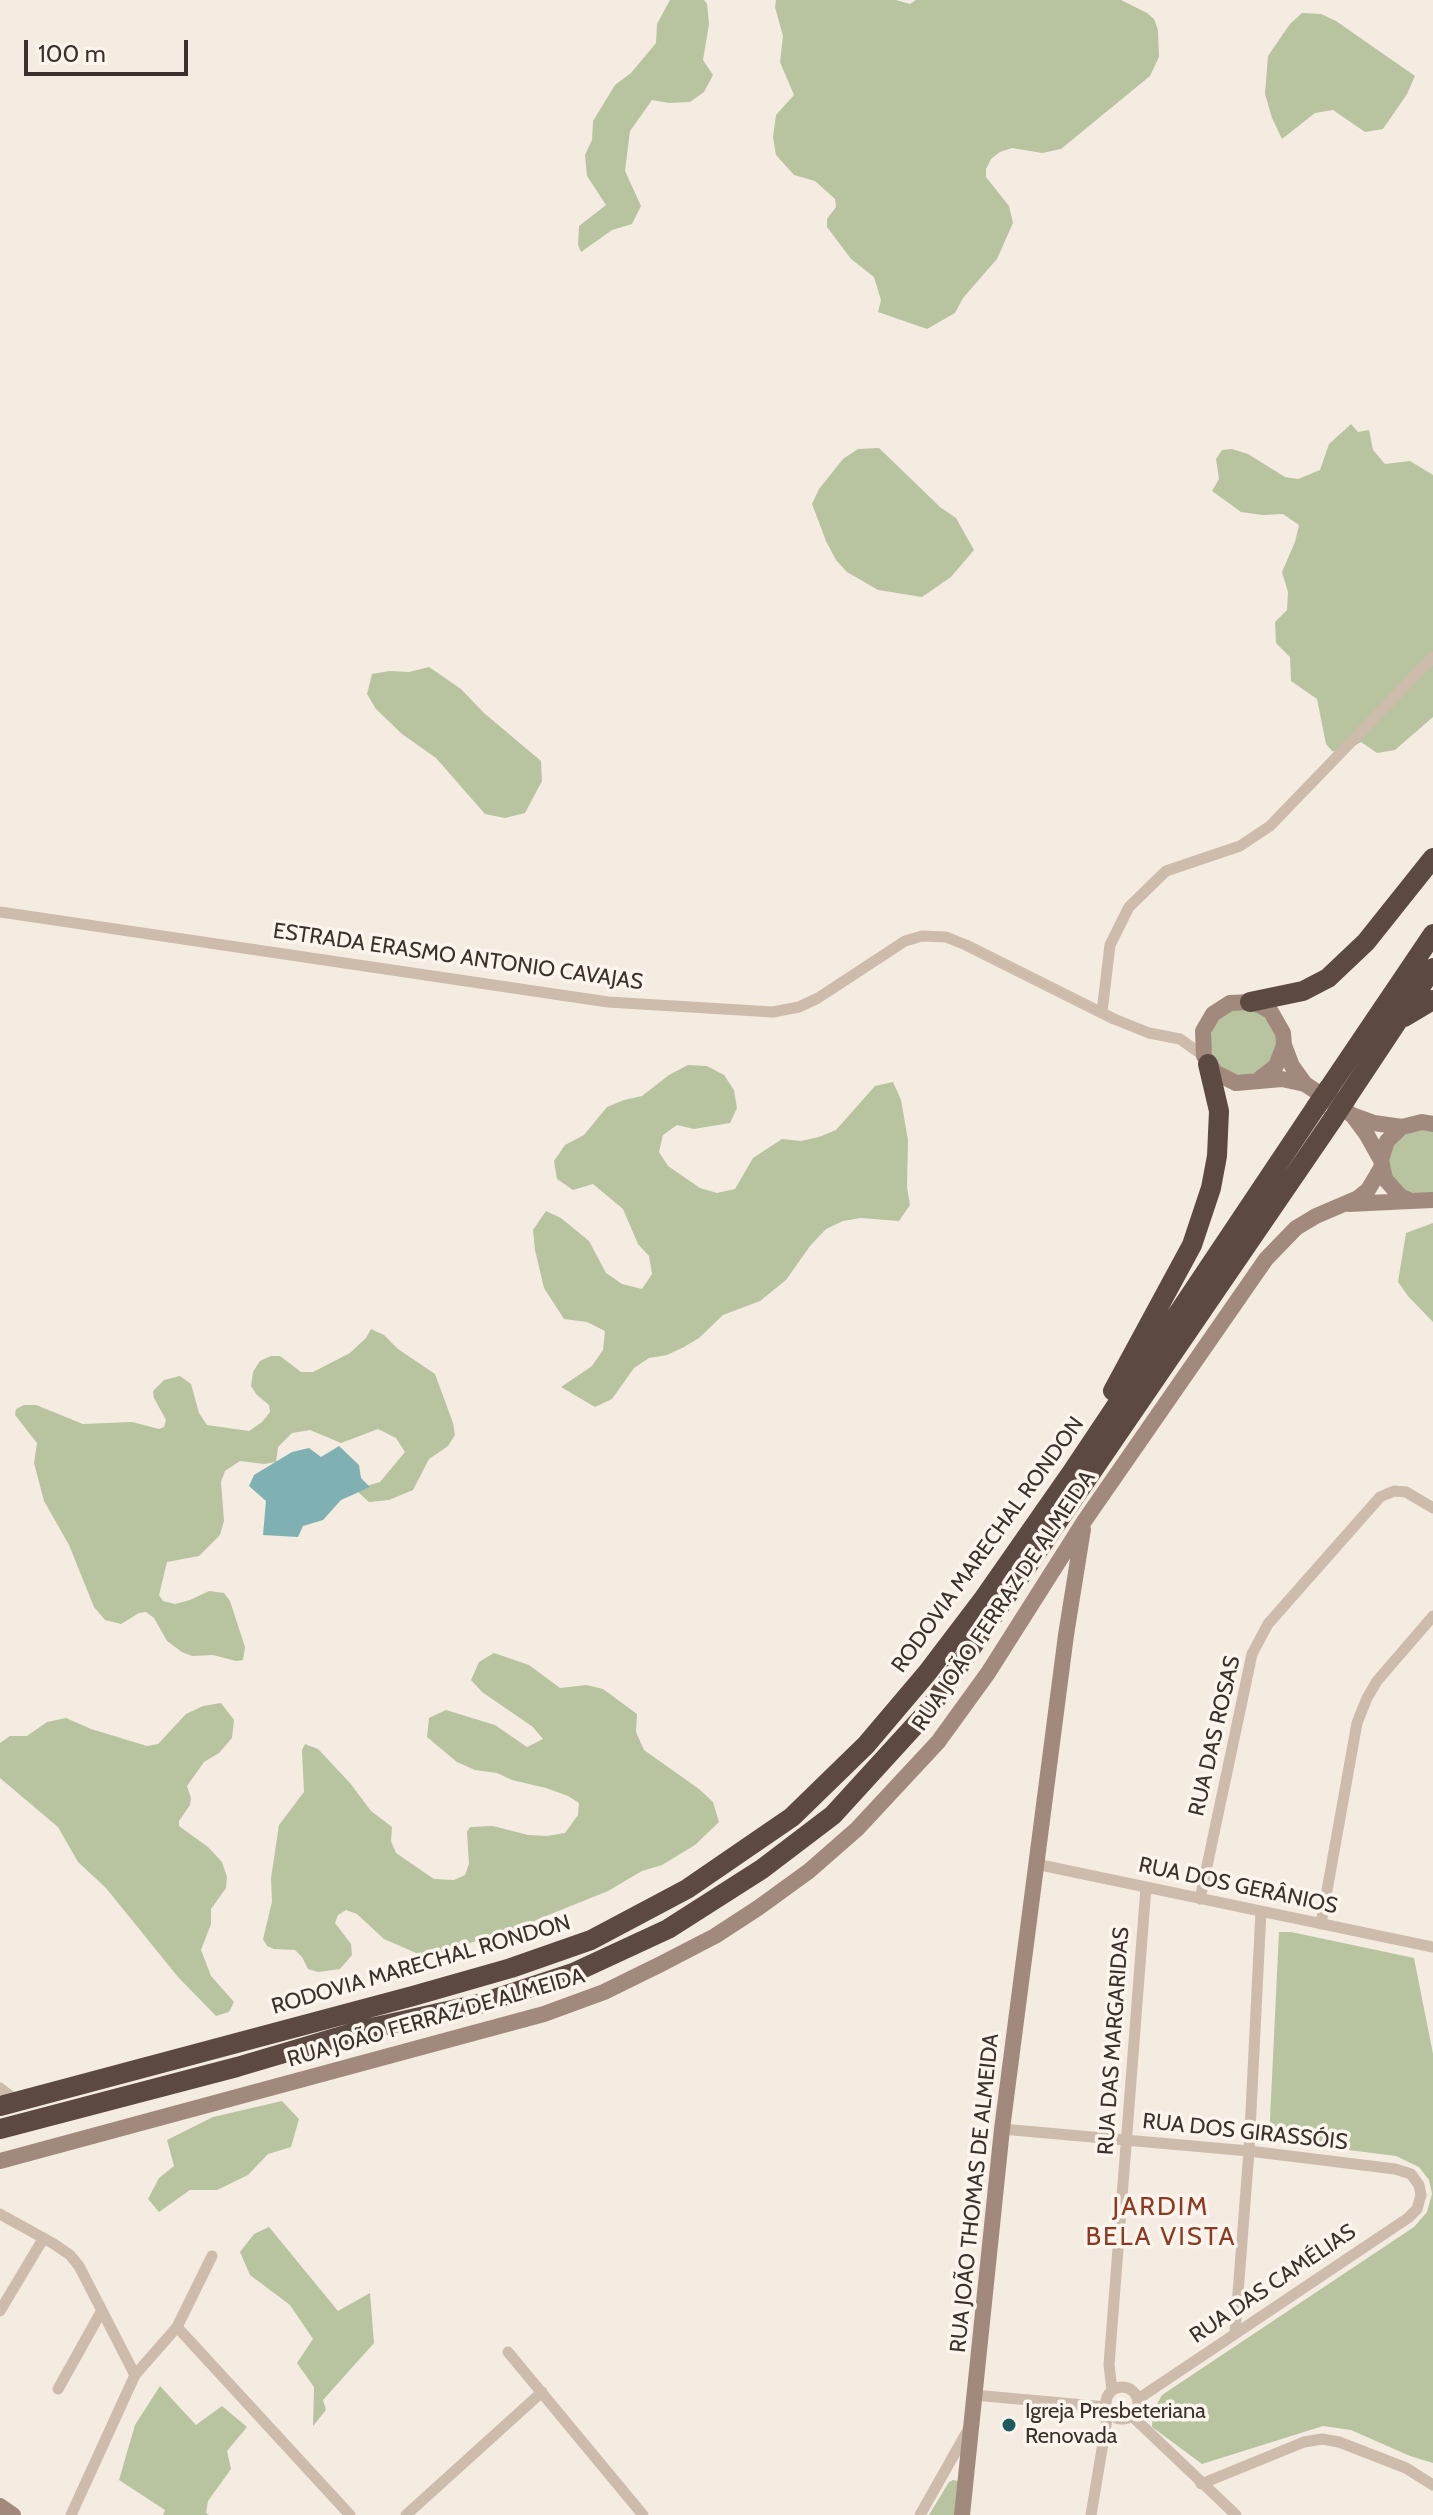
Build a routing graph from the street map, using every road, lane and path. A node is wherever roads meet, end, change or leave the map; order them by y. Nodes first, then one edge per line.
1 (1433, 657) edge
2 (1433, 858) edge
3 (0, 912) edge
4 (1433, 934) edge
5 (1433, 968) edge
6 (1433, 1000) edge
7 (1250, 1002) junction
8 (1102, 1012) junction
9 (1395, 1024) junction
10 (1203, 1031) junction
11 (1180, 1039) junction
12 (1284, 1045) junction
13 (1206, 1060) junction
14 (1258, 1080) junction
15 (1305, 1084) junction
16 (1335, 1106) junction
17 (1433, 1124) edge
18 (1402, 1127) junction
19 (1381, 1164) junction
20 (1433, 1200) edge
21 (1411, 1201) junction
22 (1348, 1204) junction
23 (1072, 1472) junction
24 (1433, 1508) edge
25 (1085, 1520) junction
26 (1433, 1616) edge
27 (1036, 1864) junction
28 (1146, 1887) junction
29 (1200, 1899) junction
30 (1261, 1911) junction
31 (1321, 1924) junction
32 (1433, 1947) edge
33 (0, 2088) edge
34 (9, 2104) edge
35 (0, 2129) edge
36 (1002, 2129) junction
37 (1126, 2140) junction
38 (1249, 2151) junction
39 (0, 2161) edge
40 (1421, 2195) joint
41 (0, 2214) edge
42 (43, 2239) junction
43 (212, 2256) dead end
44 (0, 2311) edge
45 (101, 2312) junction
46 (177, 2327) junction
47 (1235, 2332) junction
48 (508, 2352) dead end
49 (135, 2375) junction
50 (58, 2389) dead end
51 (1112, 2390) junction
52 (542, 2392) junction
53 (974, 2395) junction
54 (1138, 2399) junction
55 (1107, 2410) junction
56 (1132, 2416) junction
57 (970, 2426) junction
58 (1201, 2484) junction
59 (1433, 2485) edge
60 (0, 2506) edge
61 (13, 2515) edge
62 (71, 2515) edge
63 (350, 2515) edge
64 (406, 2515) edge
65 (643, 2515) edge
66 (920, 2515) edge
67 (962, 2515) edge
68 (1091, 2515) edge
69 (1236, 2515) edge

1 - 8 street
2 - 7 highway
3 - 8 street, ESTRADA ERASMO ANTONIO CAVAJAS
4 - 16 highway, RODOVIA MARECHAL RONDON
5 - 9 highway, RODOVIA MARECHAL RONDON
6 - 9 highway
7 - 10 main road
7 - 12 main road
8 - 11 street, ESTRADA ERASMO ANTONIO CAVAJAS
9 - 16 highway, RODOVIA MARECHAL RONDON
10 - 11 street
10 - 13 main road
11 - 13 street
12 - 14 main road
12 - 15 main road
13 - 14 main road
13 - 23 highway
14 - 15 main road
15 - 16 main road
16 - 18 main road
16 - 19 main road
16 - 23 highway, RODOVIA MARECHAL RONDON
16 - 35 highway, RODOVIA MARECHAL RONDON
17 - 18 main road
18 - 19 main road, RUA JOÃO FERRAZ DE ALMEIDA
19 - 21 main road
19 - 22 main road, RUA JOÃO FERRAZ DE ALMEIDA
20 - 21 main road, RUA JOÃO FERRAZ DE ALMEIDA
21 - 22 main road, RUA JOÃO FERRAZ DE ALMEIDA
22 - 25 main road, RUA JOÃO FERRAZ DE ALMEIDA
23 - 34 highway, RODOVIA MARECHAL RONDON
24 - 29 street, RUA DAS ROSAS
25 - 27 main road, RUA JOÃO THOMAS DE ALMEIDA
25 - 39 main road, RUA JOÃO FERRAZ DE ALMEIDA
26 - 31 street
27 - 28 street, RUA DOS GERÂNIOS
27 - 36 main road, RUA JOÃO THOMAS DE ALMEIDA
28 - 29 street, RUA DOS GERÂNIOS
28 - 37 street, RUA DAS MARGARIDAS
29 - 30 street, RUA DOS GERÂNIOS
30 - 31 street, RUA DOS GERÂNIOS
30 - 38 street
31 - 32 street, RUA DOS GERÂNIOS
33 - 34 street
36 - 37 street, RUA DOS GIRASSÓIS
36 - 53 main road, RUA JOÃO THOMAS DE ALMEIDA
37 - 38 street, RUA DOS GIRASSÓIS
37 - 51 street, RUA DAS MARGARIDAS
38 - 40 street, RUA DOS GIRASSÓIS
38 - 47 street
40 - 47 street, RUA DAS CAMÉLIAS
41 - 42 street
42 - 44 street
42 - 45 street
43 - 46 street
45 - 49 street
45 - 50 street
46 - 49 street
46 - 63 street
47 - 54 street, RUA DAS CAMÉLIAS
48 - 52 street
49 - 62 street
51 - 54 street
51 - 55 street
52 - 64 street
52 - 65 street
53 - 55 street
53 - 57 main road, RUA JOÃO THOMAS DE ALMEIDA
54 - 56 street
55 - 56 street
55 - 68 street
56 - 58 street
57 - 66 street, RUA JOÃO THOMAS DE ALMEIDA
57 - 67 main road
58 - 59 street
58 - 69 street
60 - 61 main road

